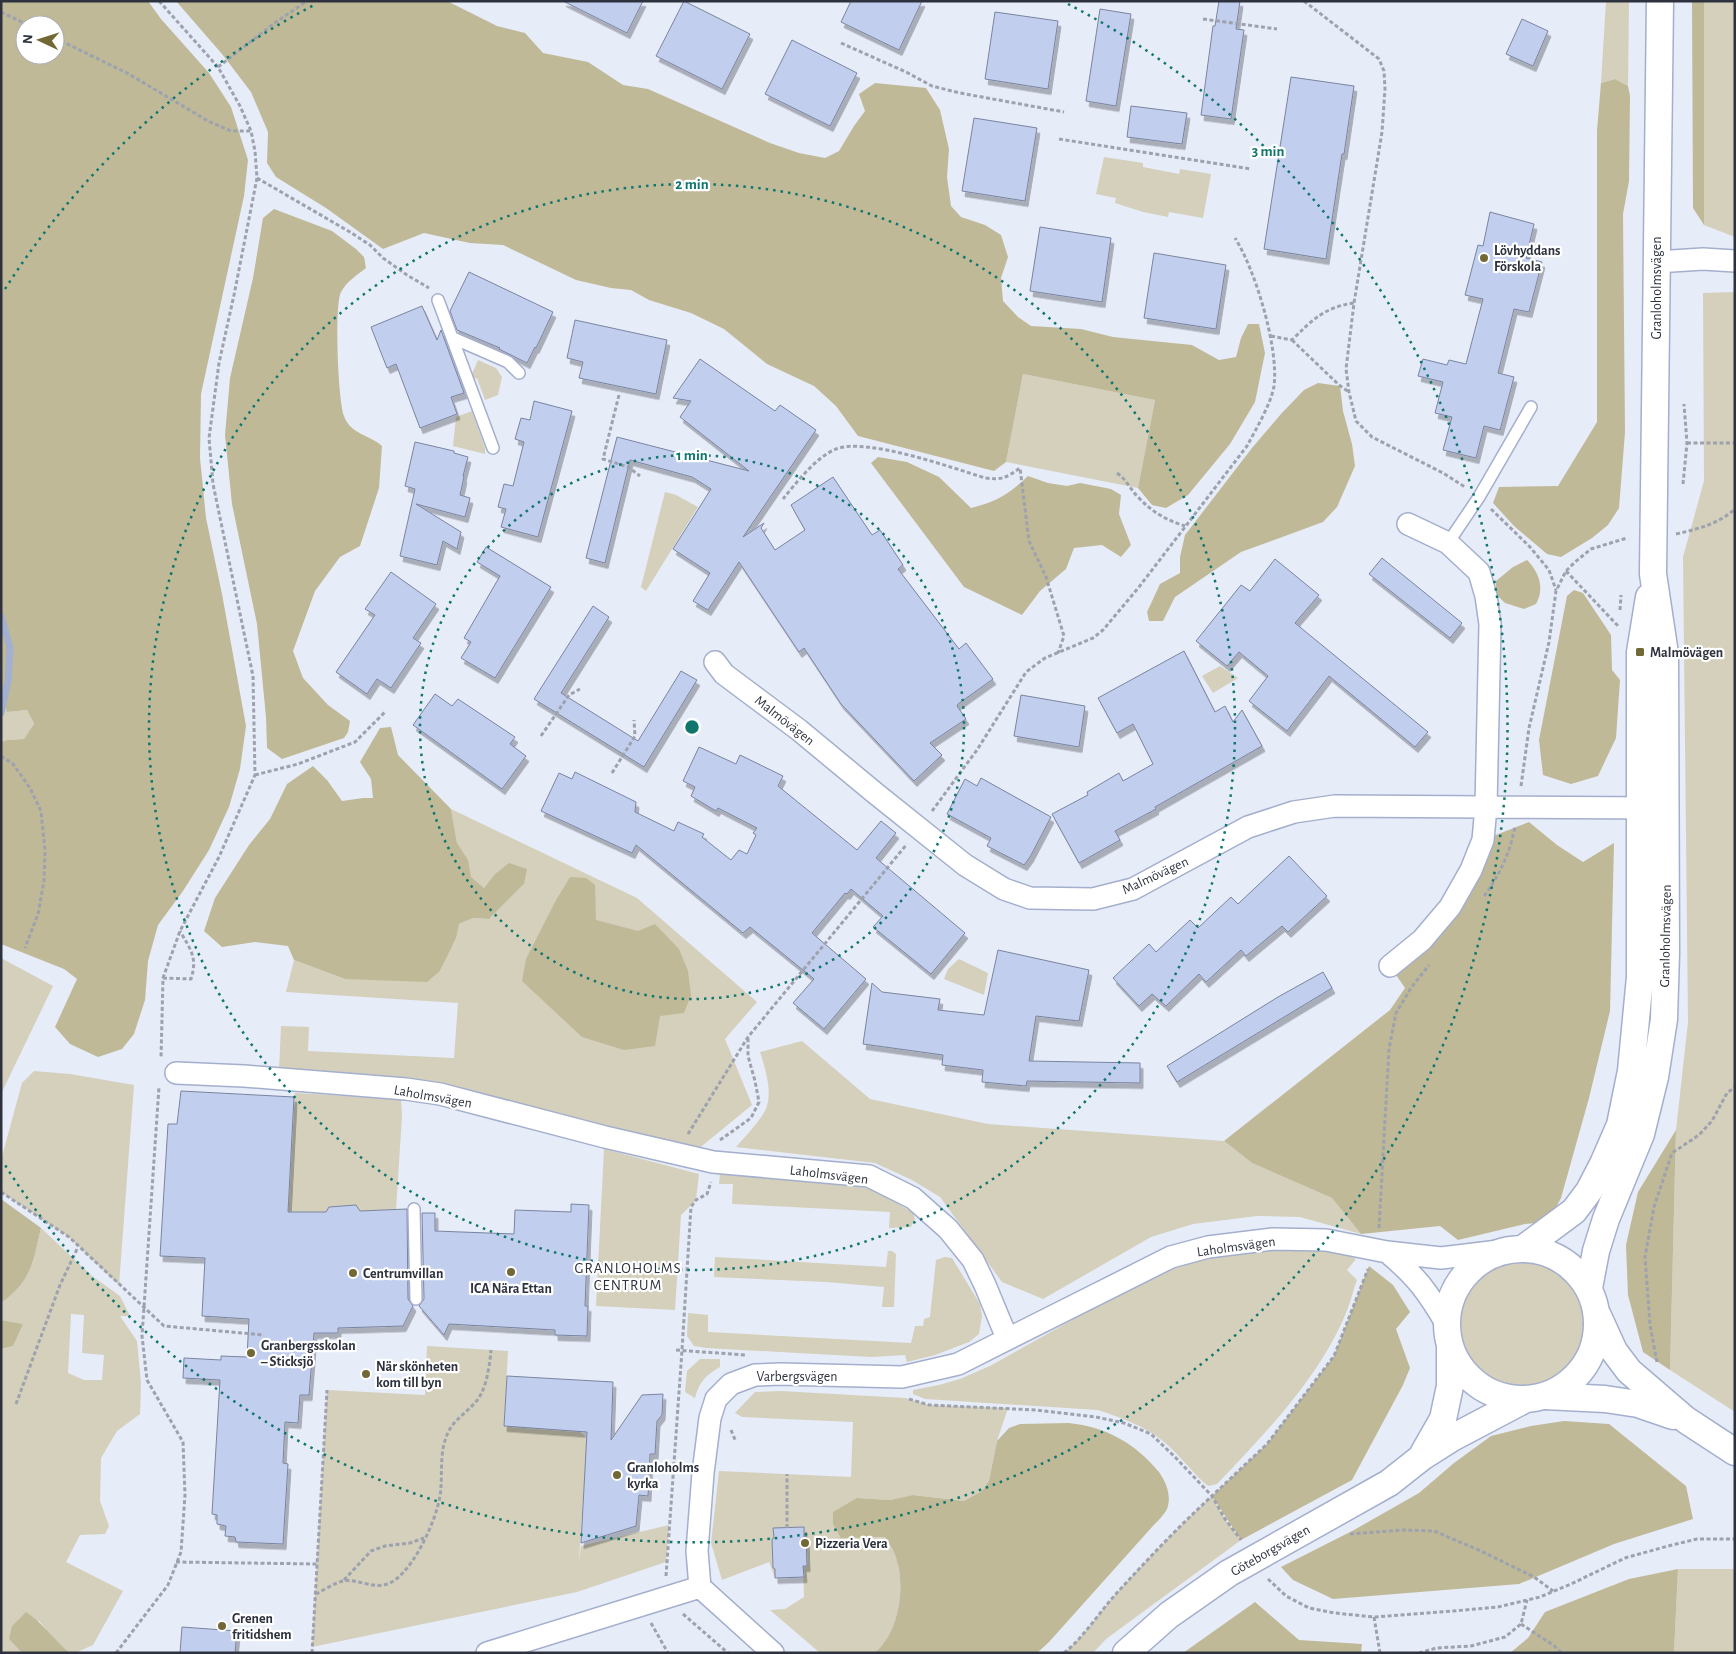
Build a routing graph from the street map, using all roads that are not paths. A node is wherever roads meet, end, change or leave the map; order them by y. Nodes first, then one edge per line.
1 (1660, 1) edge
2 (1735, 261) edge
3 (1656, 262) junction
4 (438, 300) dead end
5 (453, 338) junction
6 (519, 373) dead end
7 (1531, 407) dead end
8 (493, 448) dead end
9 (1408, 524) dead end
10 (1448, 542) junction
11 (1653, 574) junction
12 (715, 662) dead end
13 (1640, 807) junction
14 (1486, 808) junction
15 (1666, 809) junction
16 (1390, 966) dead end
17 (165, 1072) road end
18 (414, 1209) dead end
19 (1511, 1250) junction
20 (1387, 1252) junction
21 (1589, 1288) junction
22 (416, 1299) dead end
23 (1598, 1315) junction
24 (1448, 1335) junction
25 (1007, 1338) junction
26 (1534, 1398) junction
27 (1686, 1420) junction
28 (1735, 1452) edge
29 (1422, 1457) junction
30 (700, 1587) junction
31 (487, 1653) edge
32 (773, 1653) edge
33 (1126, 1653) edge

1 - 3 street, Granloholmsvägen
2 - 3 street
3 - 11 street, Granloholmsvägen
4 - 5 lane
5 - 6 lane
5 - 8 lane
7 - 10 lane
9 - 10 street
10 - 14 street
11 - 13 street, Granloholmsvägen
11 - 15 street, Granloholmsvägen
12 - 14 street, Malmövägen
13 - 14 street, Malmövägen
13 - 15 street, Malmövägen
13 - 19 street, Granloholmsvägen
14 - 16 street
15 - 21 street, Granloholmsvägen
17 - 25 street, Laholmsvägen
18 - 22 lane
19 - 20 street, Laholmsvägen
19 - 21 street
19 - 24 street
20 - 24 street
20 - 25 street, Laholmsvägen
21 - 23 street
23 - 26 street
23 - 27 street
24 - 26 street
24 - 29 street, Göteborgsvägen
25 - 30 street, Varbergsvägen
26 - 27 street
26 - 29 street, Göteborgsvägen
27 - 28 street
29 - 33 street, Göteborgsvägen
30 - 31 street
30 - 32 street

